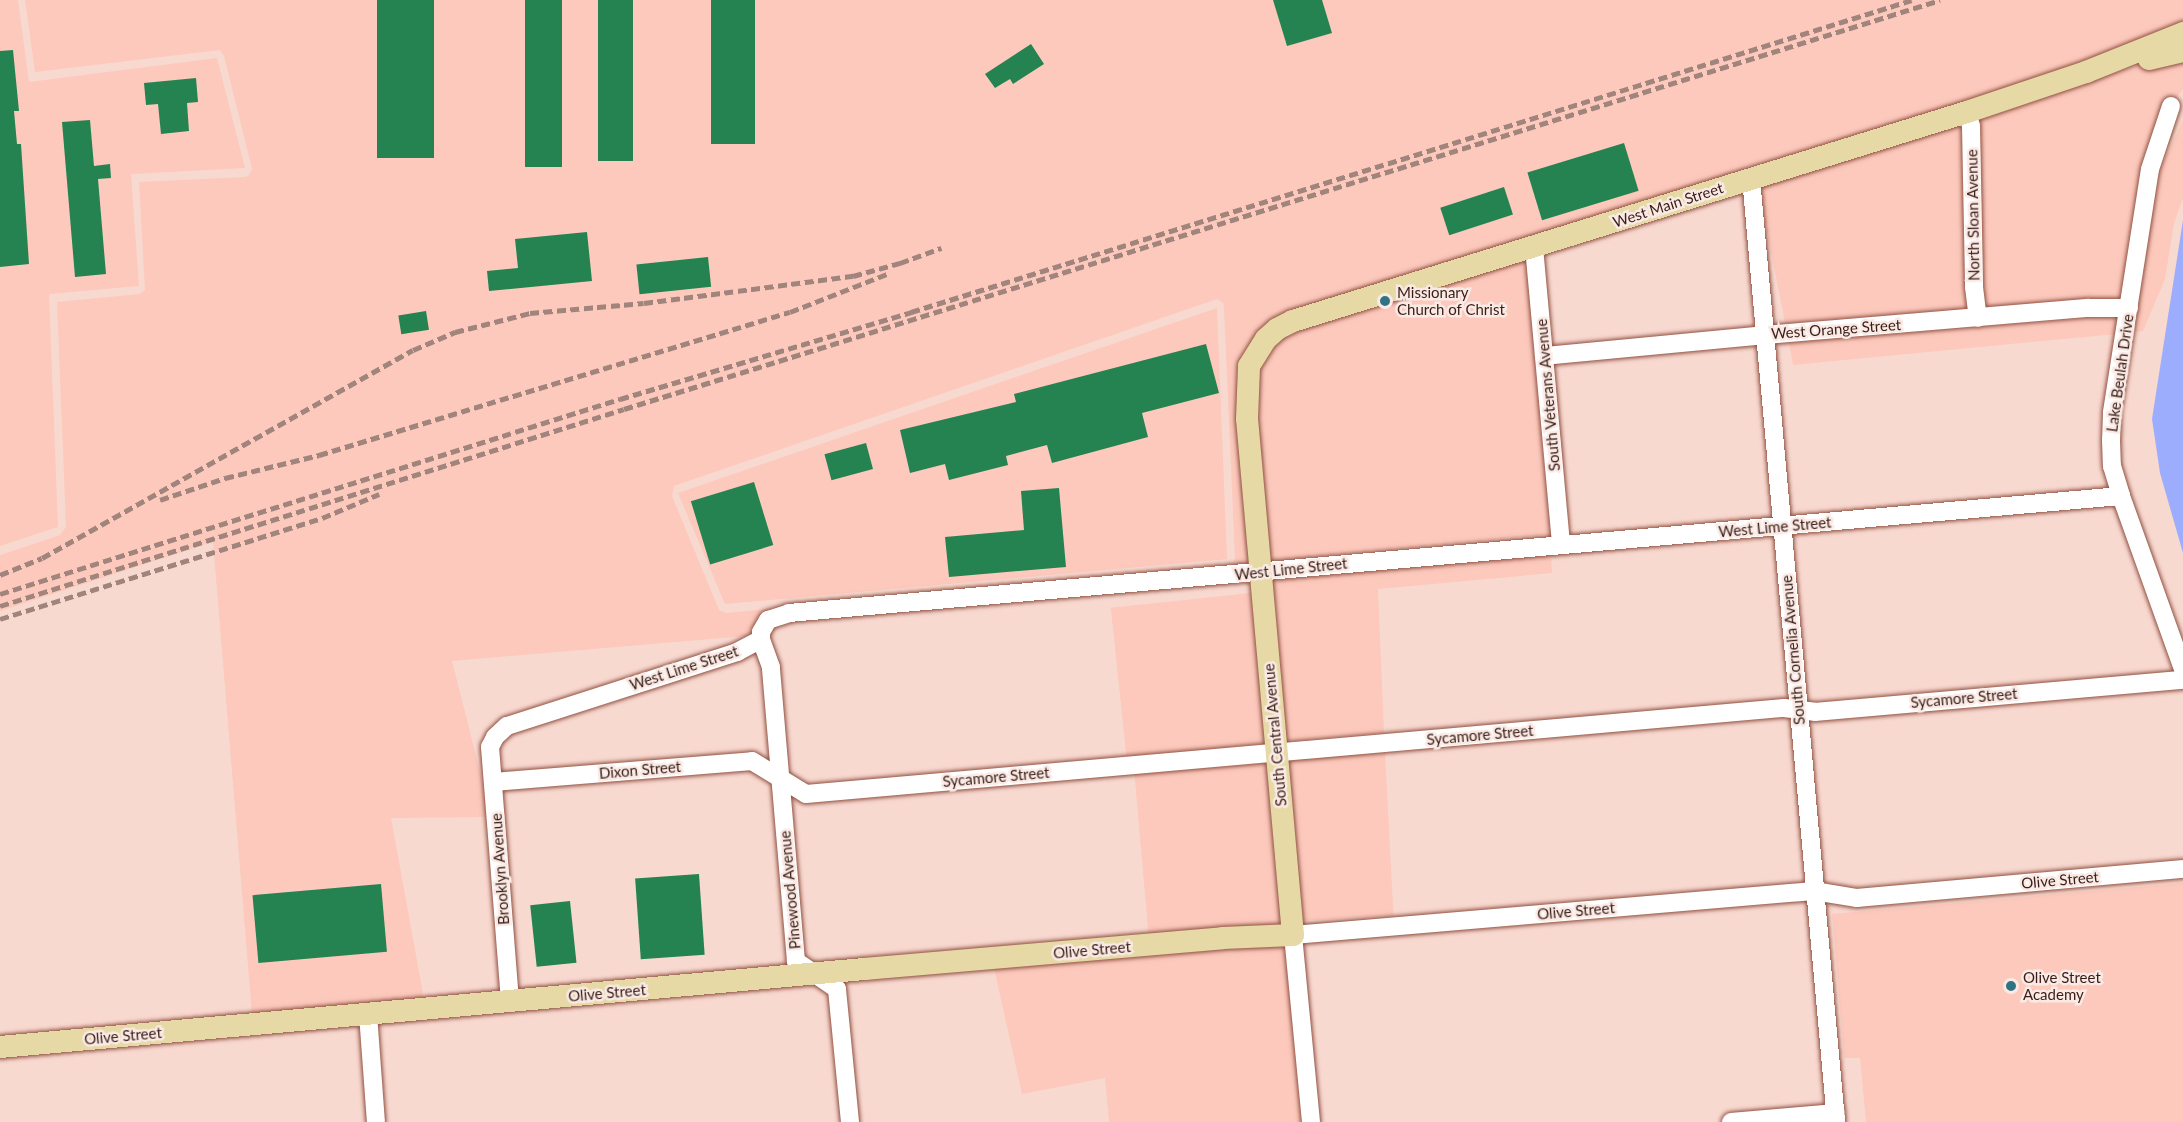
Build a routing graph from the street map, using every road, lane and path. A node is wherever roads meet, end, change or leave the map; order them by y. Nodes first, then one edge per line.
1 (2183, 33) edge
2 (2183, 51) edge
3 (2086, 72) junction
4 (2171, 106) dead end
5 (1967, 112) junction
6 (1751, 178) junction
7 (1534, 247) junction
8 (2129, 308) junction
9 (1978, 318) junction
10 (1765, 335) junction
11 (1258, 350) joint
12 (1544, 356) junction
13 (2121, 496) junction
14 (1782, 527) junction
15 (1561, 543) junction
16 (1260, 573) junction
17 (761, 639) junction
18 (2183, 669) edge
19 (2183, 680) edge
20 (1799, 710) junction
21 (495, 737) joint
22 (1277, 753) junction
23 (781, 779) junction
24 (494, 782) junction
25 (2183, 869) edge
26 (1814, 891) junction
27 (1293, 935) junction
28 (818, 975) junction
29 (510, 1001) junction
30 (368, 1014) junction
31 (0, 1047) edge
32 (1836, 1118) edge
33 (376, 1122) edge
34 (850, 1122) edge
35 (1311, 1122) edge
36 (1731, 1122) edge

1 - 3 main road, West Main Street
2 - 3 main road, West Main Street
3 - 5 main road, West Main Street
4 - 8 street, Lake Beulah Drive
5 - 6 main road, West Main Street
5 - 9 street, North Sloan Avenue
6 - 7 main road, West Main Street
6 - 10 street, South Cornelia Avenue
7 - 11 main road, West Main Street
7 - 12 street, South Veterans Avenue
8 - 9 street, West Orange Street
8 - 13 street, Lake Beulah Drive
9 - 10 street, West Orange Street
10 - 12 street, West Orange Street
10 - 14 street, South Cornelia Avenue
11 - 16 main road, South Central Avenue
12 - 15 street, South Veterans Avenue
13 - 14 street, West Lime Street
13 - 18 street, Lake Beulah Drive
14 - 15 street, West Lime Street
14 - 20 street, South Cornelia Avenue
15 - 16 street, West Lime Street
16 - 17 street, West Lime Street
16 - 22 main road, South Central Avenue
17 - 21 street, West Lime Street
17 - 23 street, Pinewood Avenue
19 - 20 street, Sycamore Street
20 - 22 street, Sycamore Street
20 - 26 street, South Cornelia Avenue
21 - 24 street, Brooklyn Avenue
22 - 23 street, Sycamore Street
22 - 27 main road, South Central Avenue
23 - 24 street, Dixon Street
23 - 28 street, Pinewood Avenue
24 - 29 street, Brooklyn Avenue
25 - 26 street, Olive Street
26 - 27 street, Olive Street
26 - 32 street, South Cornelia Avenue
27 - 28 main road, Olive Street
27 - 35 street, South Central Avenue
28 - 29 main road, Olive Street
28 - 34 street, Pinewood Avenue
29 - 30 main road, Olive Street
30 - 31 main road, Olive Street
30 - 33 street
32 - 36 street

